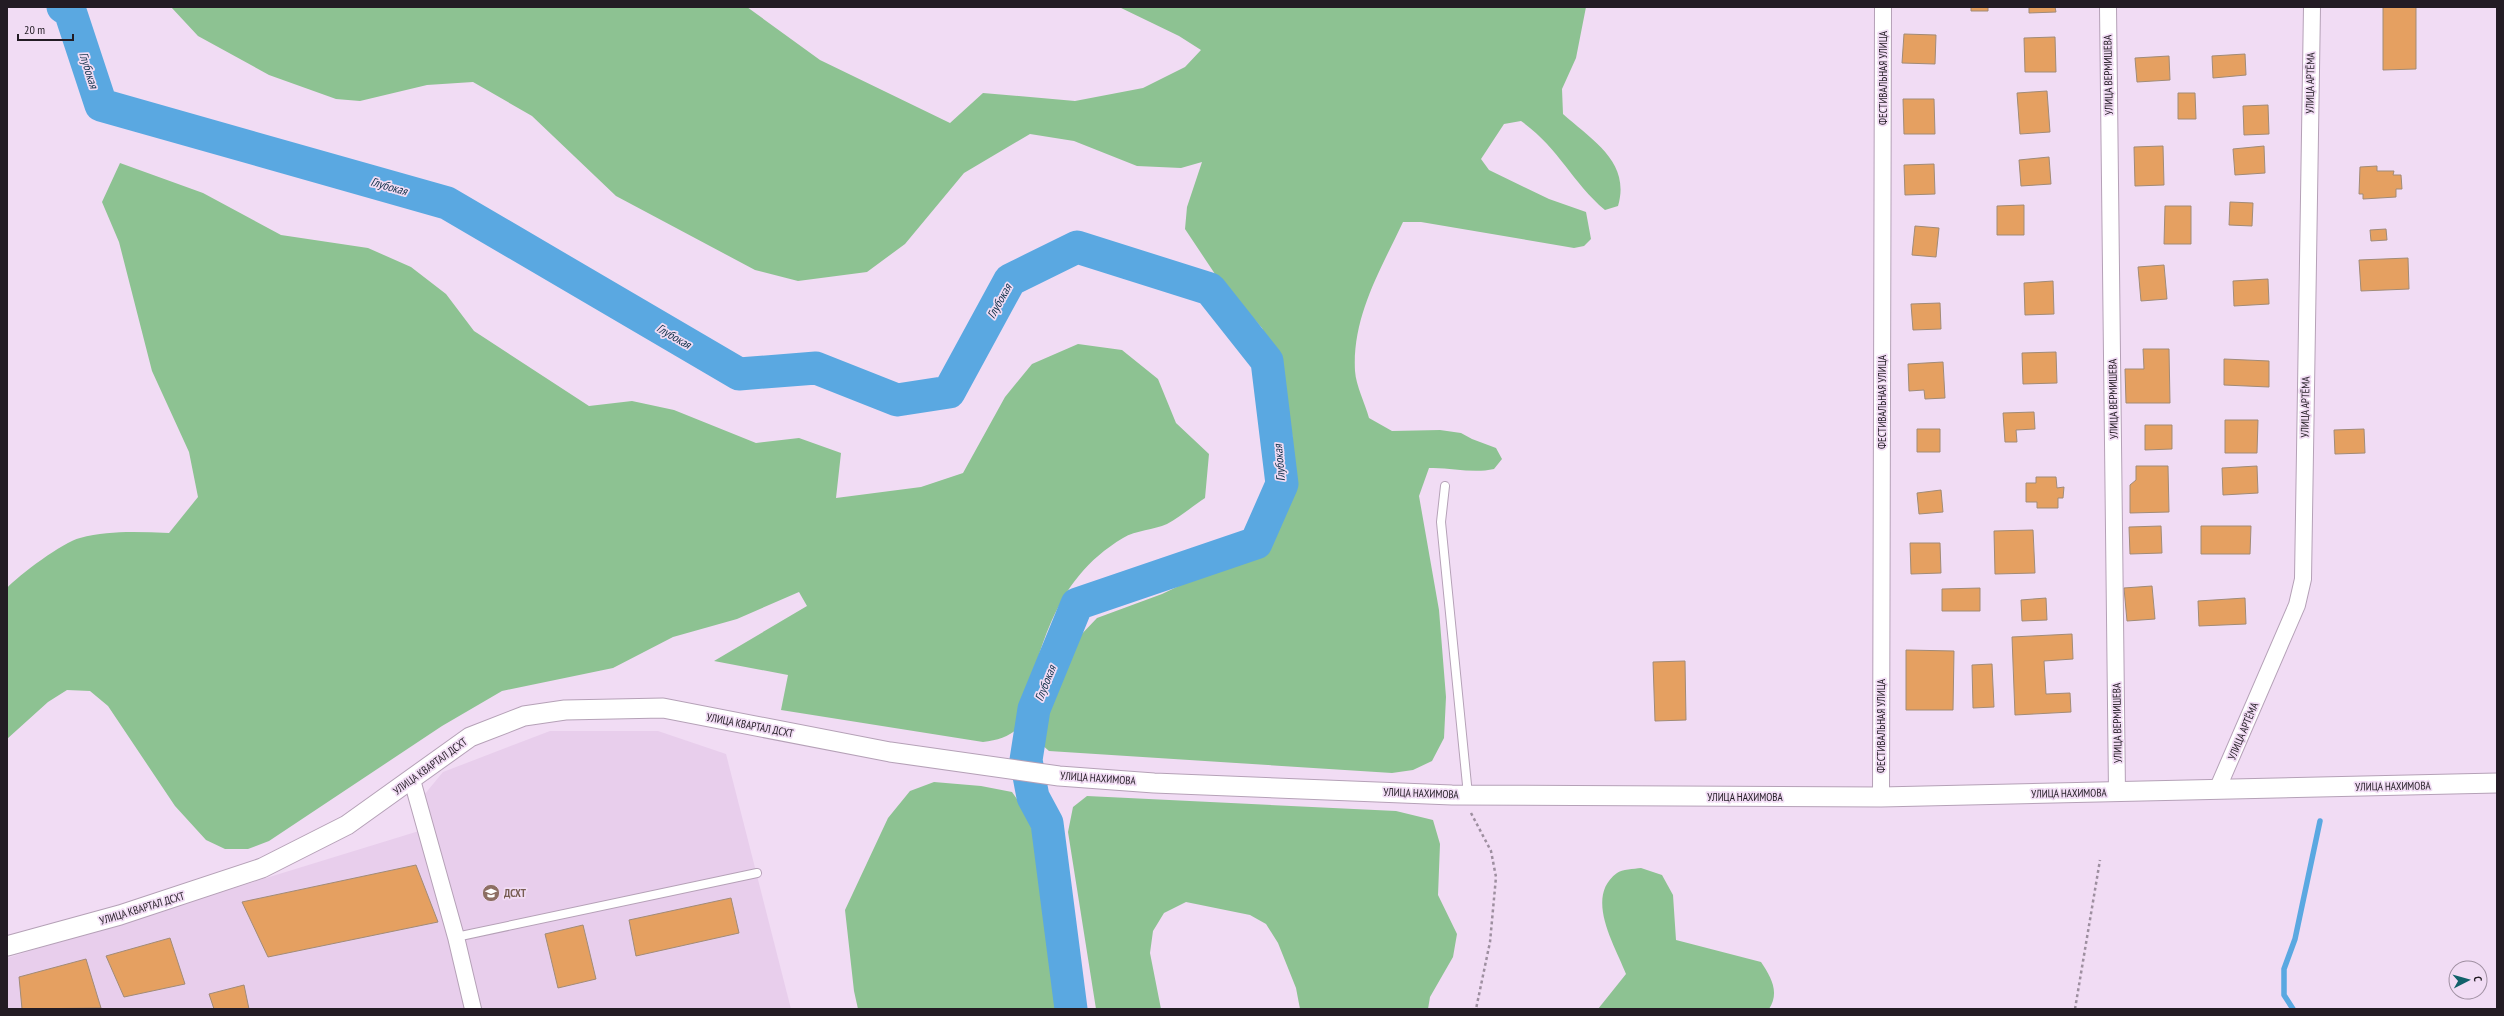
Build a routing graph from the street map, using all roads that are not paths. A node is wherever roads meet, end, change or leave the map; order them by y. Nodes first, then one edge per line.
1 (1883, 7) edge
2 (2108, 7) edge
3 (2312, 7) edge
4 (1445, 486) dead end
5 (994, 768) joint
6 (412, 780) junction
7 (2497, 784) edge
8 (2218, 790) junction
9 (2118, 792) junction
10 (1468, 795) junction
11 (1881, 797) junction
12 (757, 873) dead end
13 (456, 937) junction
14 (7, 946) edge
15 (473, 1009) edge

1 - 11 street, ФЕСТИВАЛЬНАЯ УЛИЦА
2 - 9 street, УЛИЦА ВЕРМИШЕВА
3 - 8 street, УЛИЦА АРТЁМА
4 - 10 lane
5 - 6 street, УЛИЦА КВАРТАЛ ДСХТ
5 - 10 street, УЛИЦА НАХИМОВА
6 - 13 street
6 - 14 street, УЛИЦА КВАРТАЛ ДСХТ
7 - 8 street, УЛИЦА НАХИМОВА
8 - 9 street, УЛИЦА НАХИМОВА
9 - 11 street, УЛИЦА НАХИМОВА
10 - 11 street, УЛИЦА НАХИМОВА
12 - 13 lane
13 - 15 street

